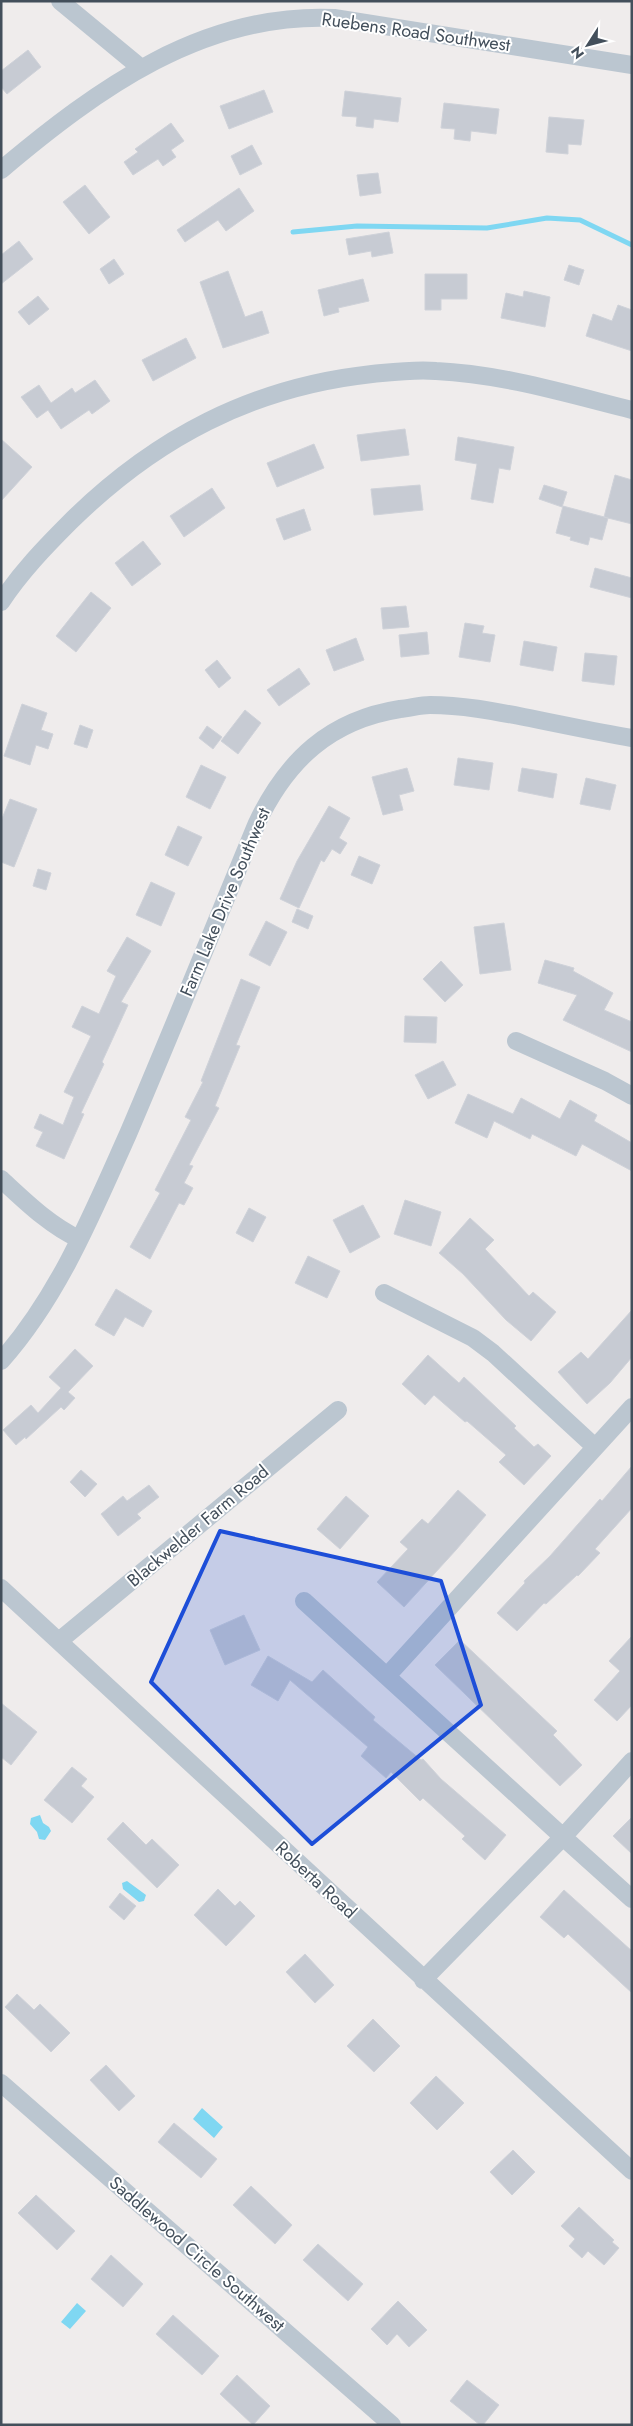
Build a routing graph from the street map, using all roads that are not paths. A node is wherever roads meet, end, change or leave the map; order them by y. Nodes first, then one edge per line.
1 (60, 1) edge
2 (632, 65) edge
3 (141, 68) junction
4 (1, 170) edge
5 (632, 410) edge
6 (1, 602) edge
7 (632, 738) edge
8 (516, 1041) dead end
9 (632, 1096) edge
10 (1, 1179) edge
11 (79, 1239) junction
12 (384, 1293) dead end
13 (1, 1361) edge
14 (632, 1407) edge
15 (338, 1410) dead end
16 (595, 1447) junction
17 (1, 1588) edge
18 (304, 1601) dead end
19 (59, 1642) junction
20 (387, 1676) junction
21 (632, 1761) edge
22 (562, 1837) junction
23 (632, 1899) edge
24 (423, 1980) junction
25 (1, 2084) edge
26 (632, 2171) edge
27 (392, 2425) edge

1 - 3 street
2 - 3 street, Ruebens Road Southwest
3 - 4 street, Ruebens Road Southwest
5 - 6 street
7 - 11 street, Farm Lake Drive Southwest
8 - 9 street
10 - 11 street
11 - 13 street, Farm Lake Drive Southwest
12 - 16 street
14 - 16 street
15 - 19 street, Blackwelder Farm Road
16 - 20 street
17 - 19 street, Roberta Road
18 - 20 street
19 - 24 street, Roberta Road
20 - 22 street
21 - 22 street
22 - 23 street
22 - 24 street
24 - 26 street, Roberta Road
25 - 27 street, Saddlewood Circle Southwest

